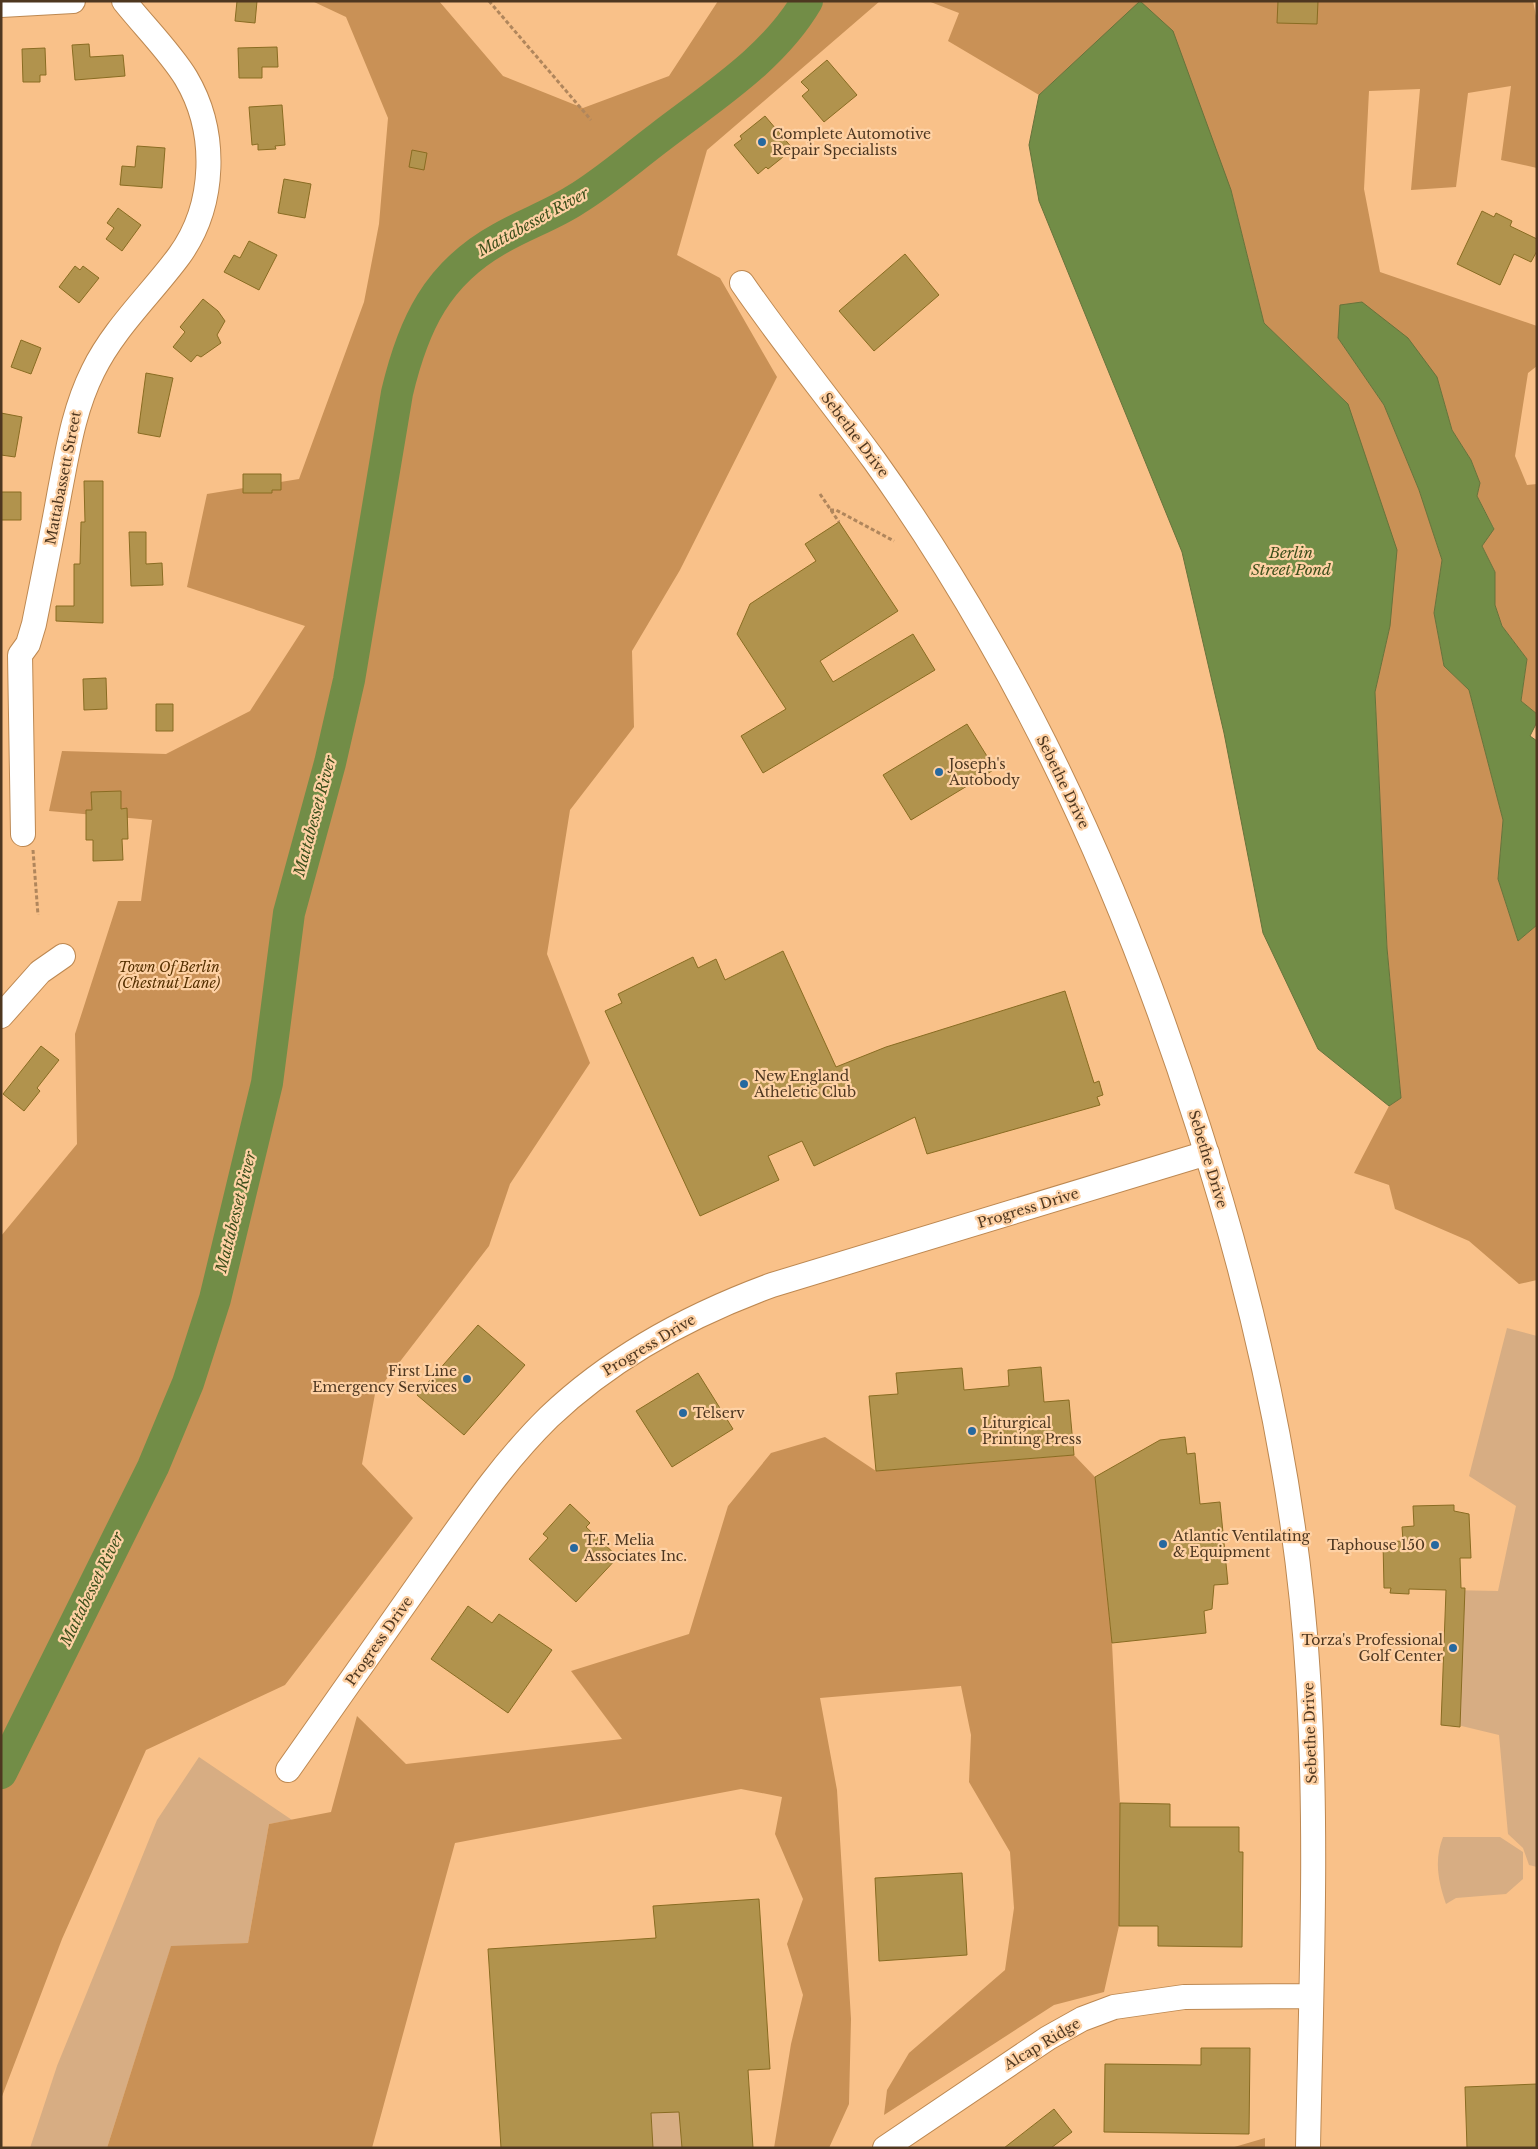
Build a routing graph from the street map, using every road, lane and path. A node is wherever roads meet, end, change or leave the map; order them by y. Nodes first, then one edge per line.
1 (73, 1) edge
2 (124, 1) edge
3 (489, 1) edge
4 (1, 5) edge
5 (591, 120) dead end
6 (742, 283) dead end
7 (820, 494) dead end
8 (830, 510) junction
9 (839, 522) dead end
10 (894, 541) dead end
11 (11, 657) edge
12 (28, 838) joint
13 (38, 914) dead end
14 (63, 956) dead end
15 (1, 1016) edge
16 (1207, 1153) junction
17 (288, 1770) dead end
18 (1311, 1996) junction
19 (885, 2148) edge
20 (1308, 2148) edge

1 - 4 street
2 - 11 street, Mattabassett Street
3 - 5 path
6 - 16 street, Sebethe Drive
7 - 8 path
8 - 9 path
8 - 10 path
11 - 12 street, Mattabassett Street
12 - 13 path
14 - 15 street
16 - 17 street, Progress Drive
16 - 18 street, Sebethe Drive
18 - 19 street, Alcap Ridge
18 - 20 street, Sebethe Drive

